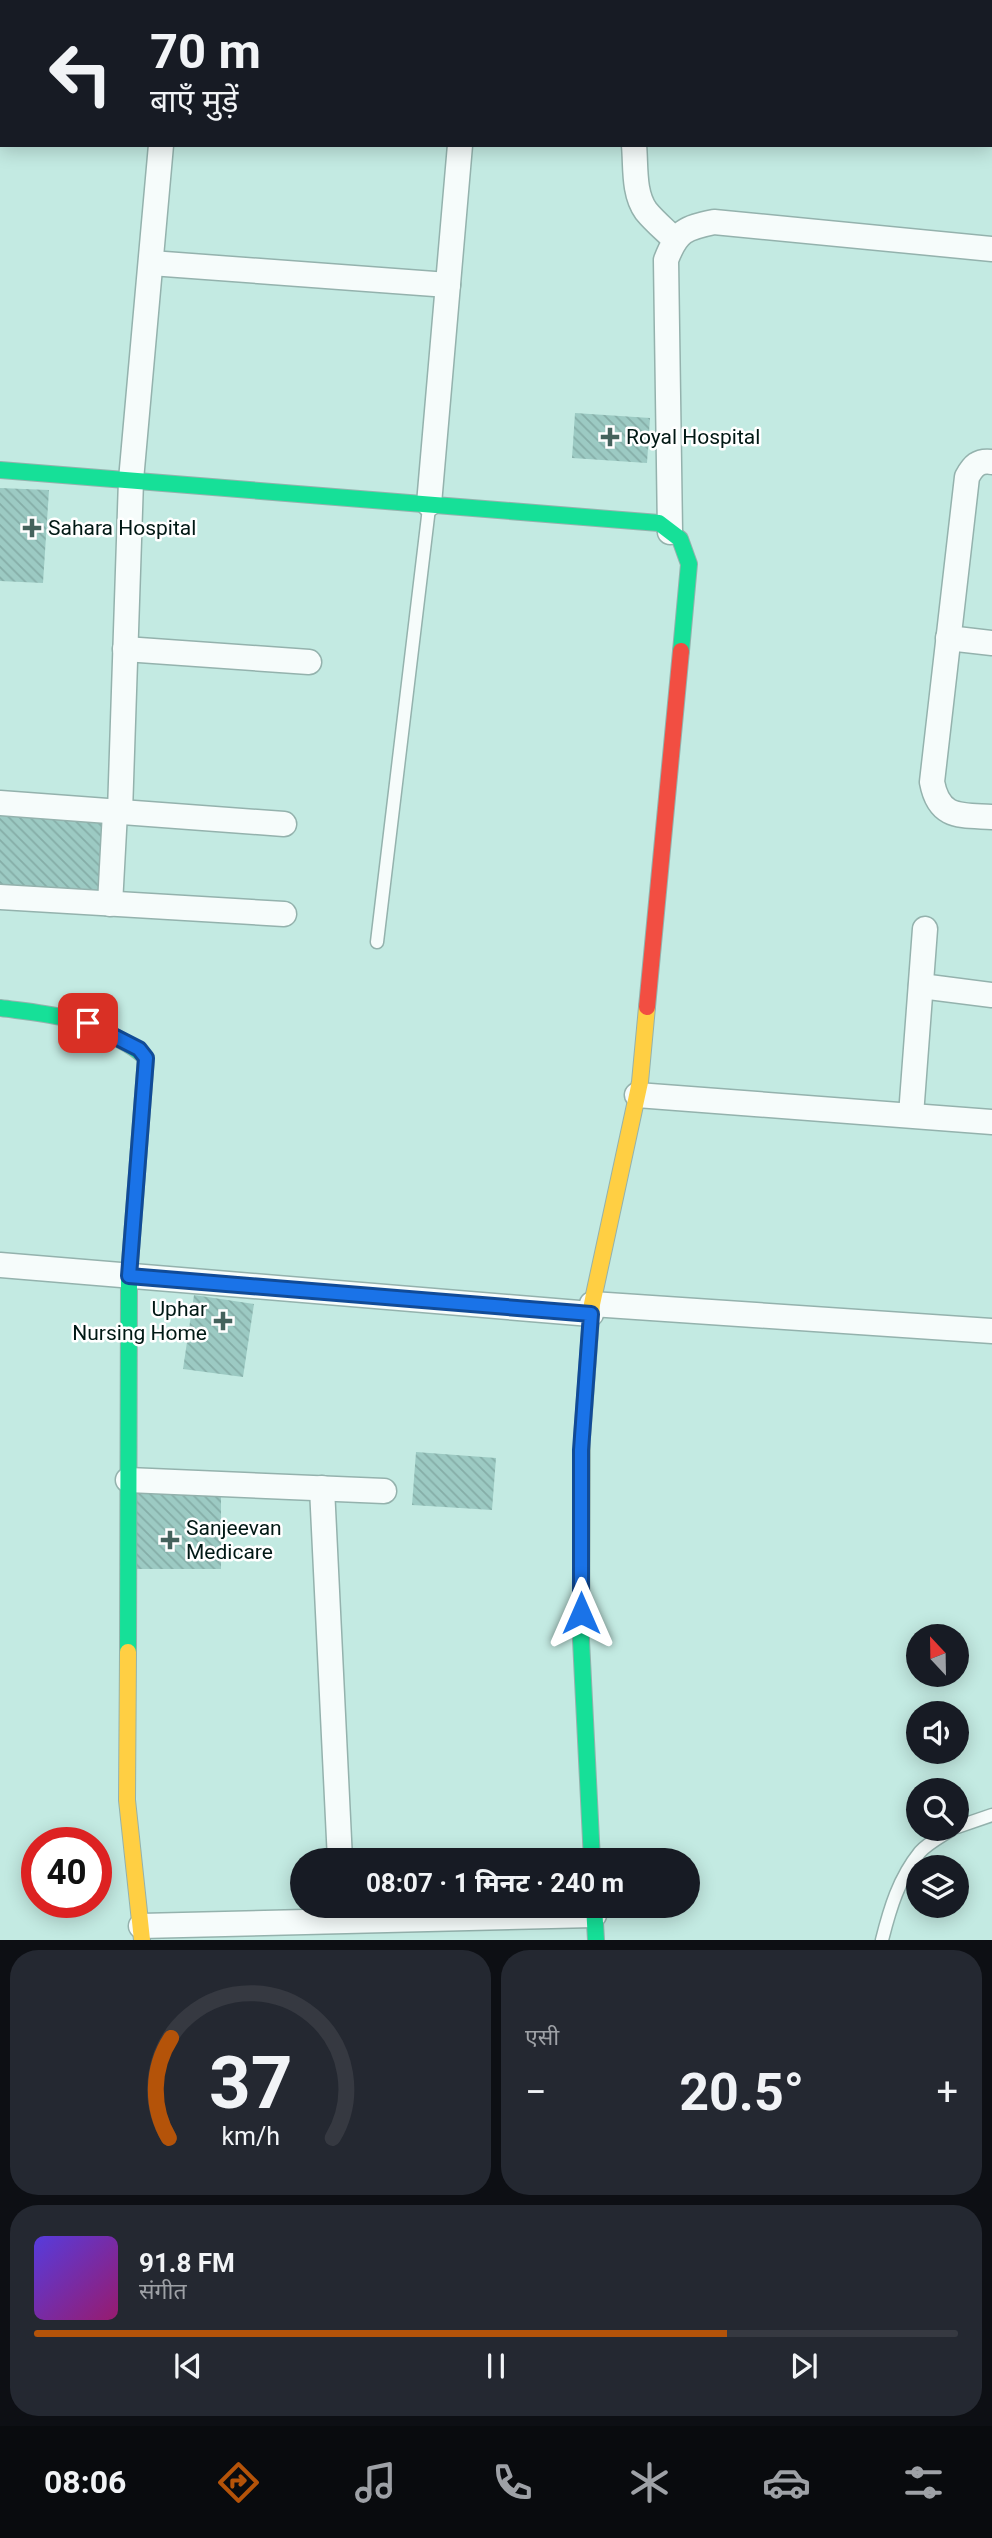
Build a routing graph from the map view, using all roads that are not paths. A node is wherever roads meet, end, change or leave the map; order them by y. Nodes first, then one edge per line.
1 (161, 147) edge
2 (460, 147) edge
3 (634, 147) edge
4 (674, 239) junction
5 (992, 249) edge
6 (151, 262) junction
7 (448, 285) junction
8 (992, 462) edge
9 (0, 470) edge
10 (131, 480) junction
11 (429, 504) junction
12 (670, 532) junction
13 (948, 638) junction
14 (992, 643) edge
15 (125, 649) junction
16 (309, 662) dead end
17 (0, 803) edge
18 (117, 812) junction
19 (992, 817) edge
20 (284, 824) dead end
21 (0, 897) edge
22 (110, 904) junction
23 (284, 914) dead end
24 (925, 929) dead end
25 (377, 942) dead end
26 (921, 986) junction
27 (992, 995) edge
28 (0, 1008) edge
29 (637, 1095) junction
30 (911, 1115) junction
31 (992, 1122) edge
32 (0, 1265) edge
33 (129, 1276) junction
34 (592, 1309) junction
35 (992, 1331) edge
36 (128, 1480) junction
37 (322, 1488) junction
38 (384, 1490) dead end
39 (992, 1815) edge
40 (969, 1823) edge
41 (935, 1841) edge
42 (339, 1848) edge
43 (591, 1848) edge
44 (595, 1920) edge
45 (343, 1923) edge
46 (141, 1933) edge
47 (882, 1940) edge

1 - 6 street
2 - 7 street
3 - 4 street
4 - 5 street
4 - 12 street
6 - 7 street
6 - 10 street
7 - 11 street
8 - 13 street
9 - 10 street
10 - 11 street
10 - 15 street
11 - 12 street
11 - 25 lane
12 - 29 street
13 - 14 street
13 - 19 street
15 - 16 street
15 - 18 street
17 - 18 street
18 - 20 street
18 - 22 street
21 - 22 street
22 - 23 street
24 - 26 street
26 - 27 street
26 - 30 street
28 - 33 street
29 - 30 street
29 - 34 street
30 - 31 street
32 - 33 street
33 - 34 street
33 - 36 street
34 - 35 street
34 - 43 street
36 - 37 street
36 - 46 street
37 - 38 street
37 - 42 street
39 - 40 lane
41 - 47 lane
44 - 45 street
45 - 46 street

